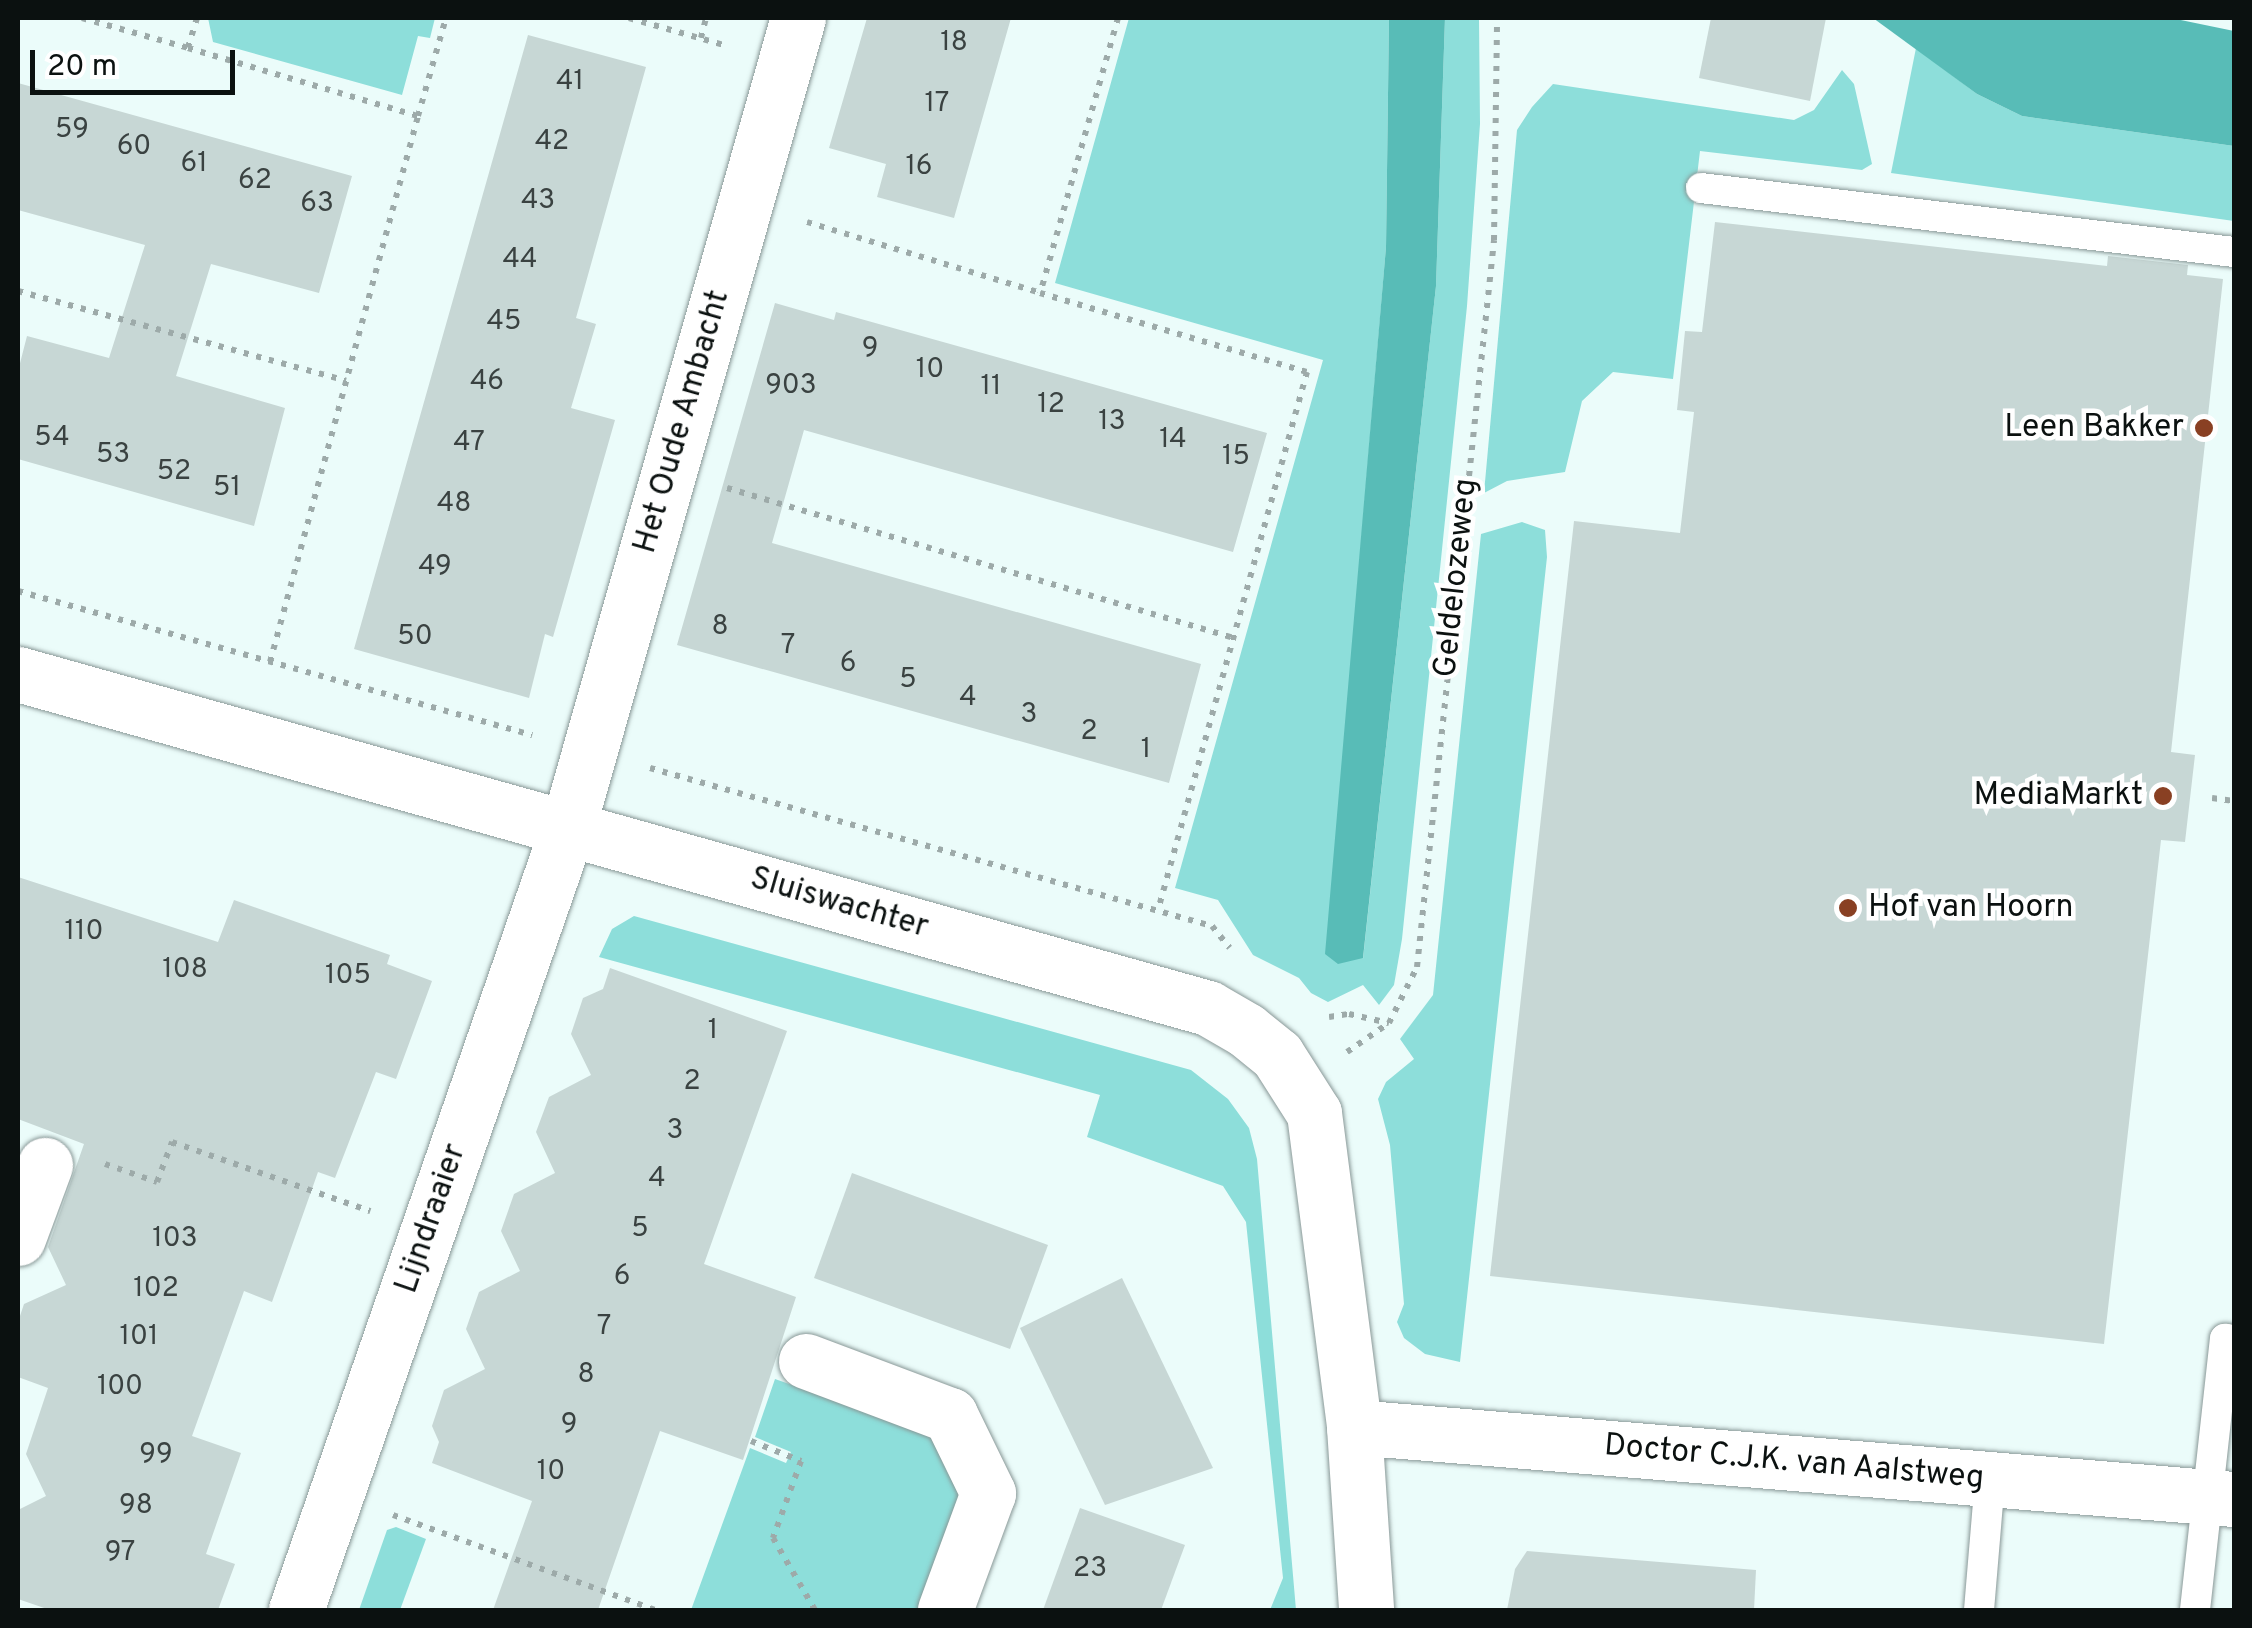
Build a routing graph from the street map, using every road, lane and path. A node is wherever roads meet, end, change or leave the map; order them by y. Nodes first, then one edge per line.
1 (82, 18) edge
2 (197, 18) edge
3 (446, 18) edge
4 (629, 18) edge
5 (706, 18) edge
6 (1118, 18) edge
7 (1498, 18) edge
8 (701, 38) junction
9 (792, 40) edge
10 (188, 48) junction
11 (418, 116) junction
12 (1701, 188) dead end
13 (745, 204) junction
14 (2234, 252) edge
15 (18, 290) edge
16 (1040, 292) junction
17 (346, 382) junction
18 (669, 472) junction
19 (18, 591) edge
20 (1234, 638) junction
21 (270, 662) junction
22 (18, 674) edge
23 (589, 751) junction
24 (2212, 798) dead end
25 (2234, 801) edge
26 (568, 827) junction
27 (1158, 910) junction
28 (1241, 962) dead end
29 (1316, 1010) dead end
30 (1389, 1023) junction
31 (1297, 1080) junction
32 (44, 1166) joint
33 (428, 1231) junction
34 (18, 1238) edge
35 (2234, 1340) edge
36 (806, 1361) dead end
37 (1354, 1427) junction
38 (751, 1441) dead end
39 (1990, 1480) junction
40 (336, 1494) junction
41 (2220, 1498) edge
42 (296, 1610) edge
43 (655, 1610) edge
44 (815, 1610) edge
45 (945, 1610) edge
46 (1366, 1610) edge
47 (1979, 1610) edge
48 (2195, 1610) edge

1 - 10 path
2 - 10 path
3 - 11 path
4 - 8 path
5 - 8 path
6 - 16 path
7 - 30 path, Geldelozeweg
8 - 9 path
9 - 13 street, Het Oude Ambacht
10 - 11 path
11 - 17 path
12 - 14 lane
13 - 16 path
13 - 18 street, Het Oude Ambacht
15 - 17 path
16 - 20 path
17 - 21 path
18 - 20 path
18 - 23 street, Het Oude Ambacht
19 - 21 path
20 - 27 path
21 - 23 path
22 - 26 street, Sluiswachter
23 - 26 street, Het Oude Ambacht
23 - 27 path
24 - 25 path
26 - 31 street, Sluiswachter
26 - 33 street, Lijndraaier
27 - 28 path
29 - 30 path
30 - 31 path
31 - 37 street, Sluiswachter
32 - 33 path
32 - 34 street
33 - 40 street, Lijndraaier
35 - 41 lane
36 - 45 street
37 - 39 street, Doctor C.J.K. van Aalstweg
37 - 46 street
38 - 44 path
39 - 41 street, Doctor C.J.K. van Aalstweg
39 - 47 lane
40 - 42 street, Lijndraaier
40 - 43 path
41 - 48 lane

